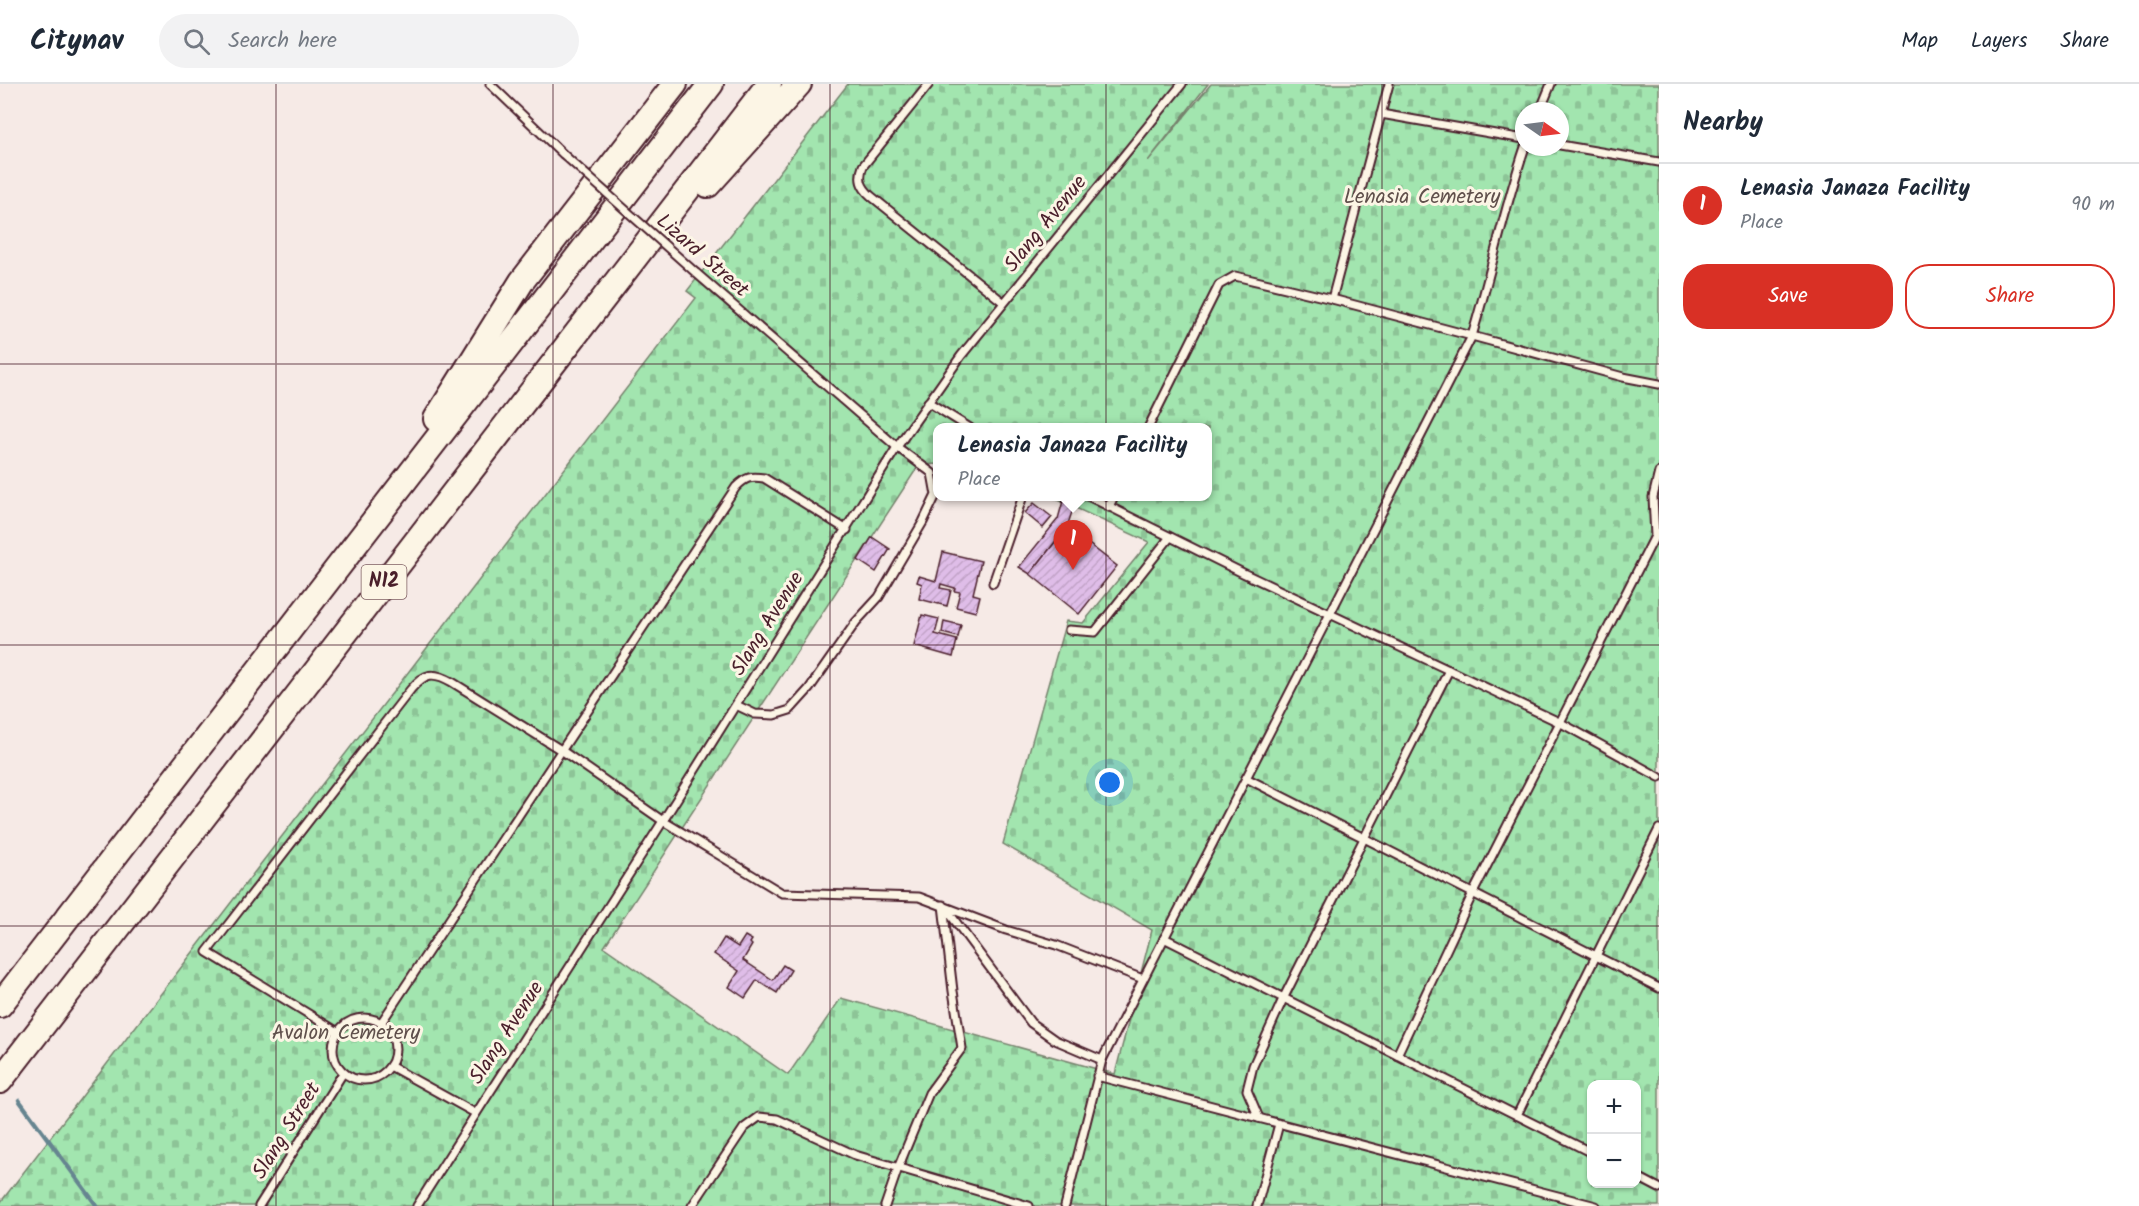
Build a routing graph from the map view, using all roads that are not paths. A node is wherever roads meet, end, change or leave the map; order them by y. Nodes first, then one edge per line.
1 (490, 84) edge
2 (675, 84) edge
3 (711, 84) edge
4 (768, 84) edge
5 (799, 84) edge
6 (928, 84) edge
7 (1182, 84) edge
8 (1389, 84) edge
9 (1551, 84) edge
10 (1543, 102) edge
11 (1381, 114) junction
12 (1515, 137) edge
13 (1569, 147) edge
14 (1522, 156) edge
15 (1659, 162) edge
16 (1332, 299) junction
17 (1003, 302) junction
18 (586, 320) junction
19 (1472, 336) junction
20 (1659, 384) edge
21 (928, 402) junction
22 (962, 423) edge
23 (1150, 423) edge
24 (897, 447) junction
25 (933, 470) edge
26 (1659, 472) edge
27 (933, 501) edge
28 (1021, 501) edge
29 (1098, 501) edge
30 (1112, 501) edge
31 (1109, 507) junction
32 (846, 530) junction
33 (1170, 537) junction
34 (1657, 537) edge
35 (361, 538) junction
36 (993, 583) dead end
37 (1329, 614) junction
38 (1069, 630) dead end
39 (1449, 670) junction
40 (736, 705) junction
41 (1561, 723) junction
42 (561, 750) junction
43 (1659, 777) edge
44 (1246, 778) junction
45 (663, 821) junction
46 (1659, 829) edge
47 (1366, 839) junction
48 (1473, 893) junction
49 (943, 905) junction
50 (1164, 938) junction
51 (1596, 956) junction
52 (1143, 979) junction
53 (1659, 988) edge
54 (1283, 999) junction
55 (0, 1005) edge
56 (381, 1023) junction
57 (338, 1032) junction
58 (1397, 1055) junction
59 (1102, 1060) junction
60 (390, 1066) junction
61 (343, 1073) junction
62 (1098, 1076) junction
63 (0, 1081) edge
64 (475, 1113) junction
65 (1517, 1115) junction
66 (1260, 1118) junction
67 (1280, 1124) junction
68 (1587, 1150) edge
69 (898, 1168) junction
70 (1641, 1179) edge
71 (1659, 1188) edge
72 (259, 1206) edge
73 (417, 1206) edge
74 (692, 1206) edge
75 (885, 1206) edge
76 (1029, 1206) edge
77 (1065, 1206) edge
78 (1257, 1206) edge
79 (1596, 1206) edge

1 - 24 lane, Lizard Street, bridge
2 - 35 highway
3 - 35 highway, N12
4 - 18 highway, N12
5 - 18 highway
6 - 17 lane
7 - 17 lane, Slang Avenue
8 - 11 lane
9 - 10 lane
11 - 12 lane
11 - 16 lane
13 - 15 lane
14 - 19 lane
16 - 19 lane
16 - 23 lane
17 - 21 lane, Slang Avenue
18 - 63 highway, N12
19 - 20 lane
19 - 37 lane
21 - 22 lane
21 - 24 lane, Slang Avenue
24 - 25 lane, Lizard Street
24 - 32 lane, Slang Avenue
26 - 34 lane
27 - 40 lane
28 - 36 lane
29 - 31 lane
30 - 31 lane
31 - 33 lane
32 - 40 lane, Slang Avenue
32 - 42 lane
33 - 37 lane
33 - 38 lane
34 - 41 lane
35 - 55 highway, N12
37 - 39 lane
37 - 44 lane
39 - 41 lane
39 - 47 lane
40 - 45 lane, Slang Avenue
41 - 43 lane
41 - 48 lane
42 - 45 lane
42 - 56 lane
42 - 57 lane
44 - 47 lane
44 - 50 lane
45 - 49 lane
45 - 64 lane, Slang Avenue
46 - 51 lane
47 - 48 lane
47 - 54 lane
48 - 51 lane
48 - 58 lane
49 - 52 lane
49 - 59 lane
49 - 69 lane
50 - 52 lane
50 - 54 lane
51 - 53 lane
51 - 65 lane
52 - 59 lane
54 - 58 lane
54 - 66 lane
56 - 57 lane
56 - 60 lane
57 - 61 lane
58 - 65 lane
59 - 62 lane
60 - 61 lane
60 - 64 lane
61 - 72 lane, Slang Street
62 - 66 lane
62 - 77 lane
64 - 73 lane, Slang Avenue
65 - 68 lane
66 - 67 lane
67 - 78 lane
67 - 79 lane
69 - 74 lane
69 - 75 lane
69 - 76 lane
70 - 71 lane

